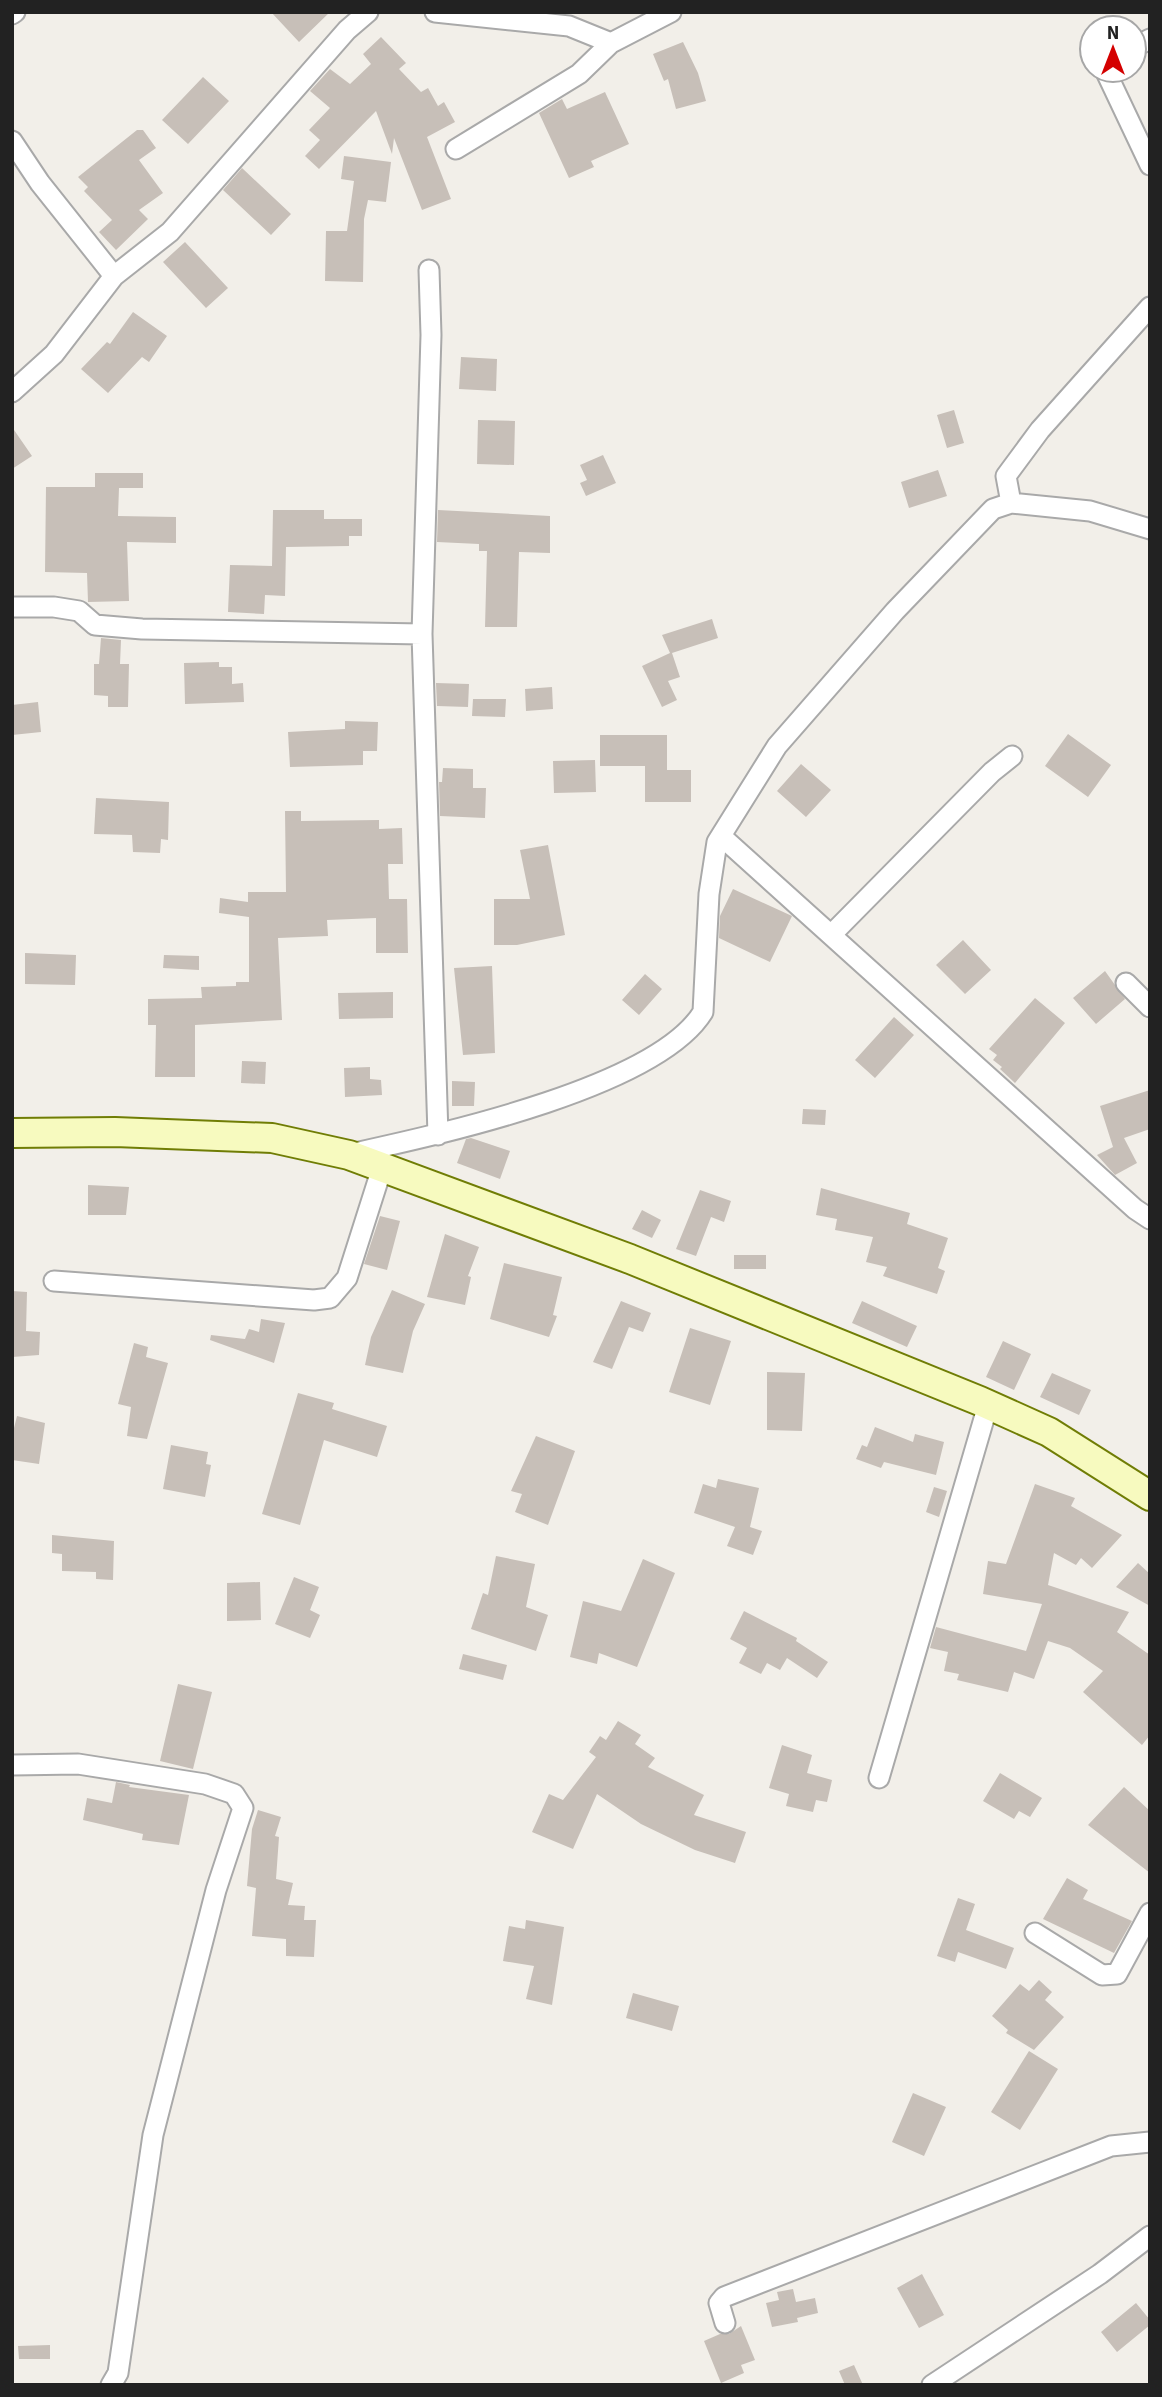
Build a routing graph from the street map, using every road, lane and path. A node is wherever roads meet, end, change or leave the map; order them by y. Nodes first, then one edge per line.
1 (368, 12) edge
2 (435, 12) edge
3 (671, 12) edge
4 (550, 18) edge
5 (611, 43) junction
6 (1112, 84) edge
7 (12, 141) edge
8 (456, 149) dead end
9 (1150, 165) edge
10 (429, 270) dead end
11 (114, 276) junction
12 (1150, 307) edge
13 (12, 392) edge
14 (1011, 503) junction
15 (1150, 529) edge
16 (12, 607) edge
17 (422, 634) junction
18 (1012, 756) dead end
19 (721, 836) junction
20 (831, 935) junction
21 (1126, 983) dead end
22 (1150, 1007) edge
23 (12, 1133) edge
24 (438, 1135) junction
25 (349, 1154) junction
26 (382, 1168) junction
27 (1150, 1219) edge
28 (54, 1281) dead end
29 (988, 1405) junction
30 (1150, 1496) edge
31 (12, 1765) edge
32 (879, 1778) dead end
33 (1150, 1913) edge
34 (1035, 1933) dead end
35 (1150, 2142) edge
36 (1149, 2240) edge
37 (725, 2322) dead end
38 (111, 2385) edge
39 (932, 2385) edge

1 - 11 street
2 - 4 street
3 - 5 street
4 - 5 street
5 - 8 street
6 - 9 street
7 - 11 street
10 - 17 street
11 - 13 street
12 - 14 street
14 - 15 street
14 - 19 street
16 - 17 street
17 - 24 street
18 - 20 street
19 - 20 street
19 - 24 street
20 - 27 street
21 - 22 street
23 - 25 street
24 - 25 street
25 - 26 street
26 - 28 street
26 - 29 street
29 - 30 street
29 - 32 street
31 - 38 street
33 - 34 street
35 - 37 street
36 - 39 street

